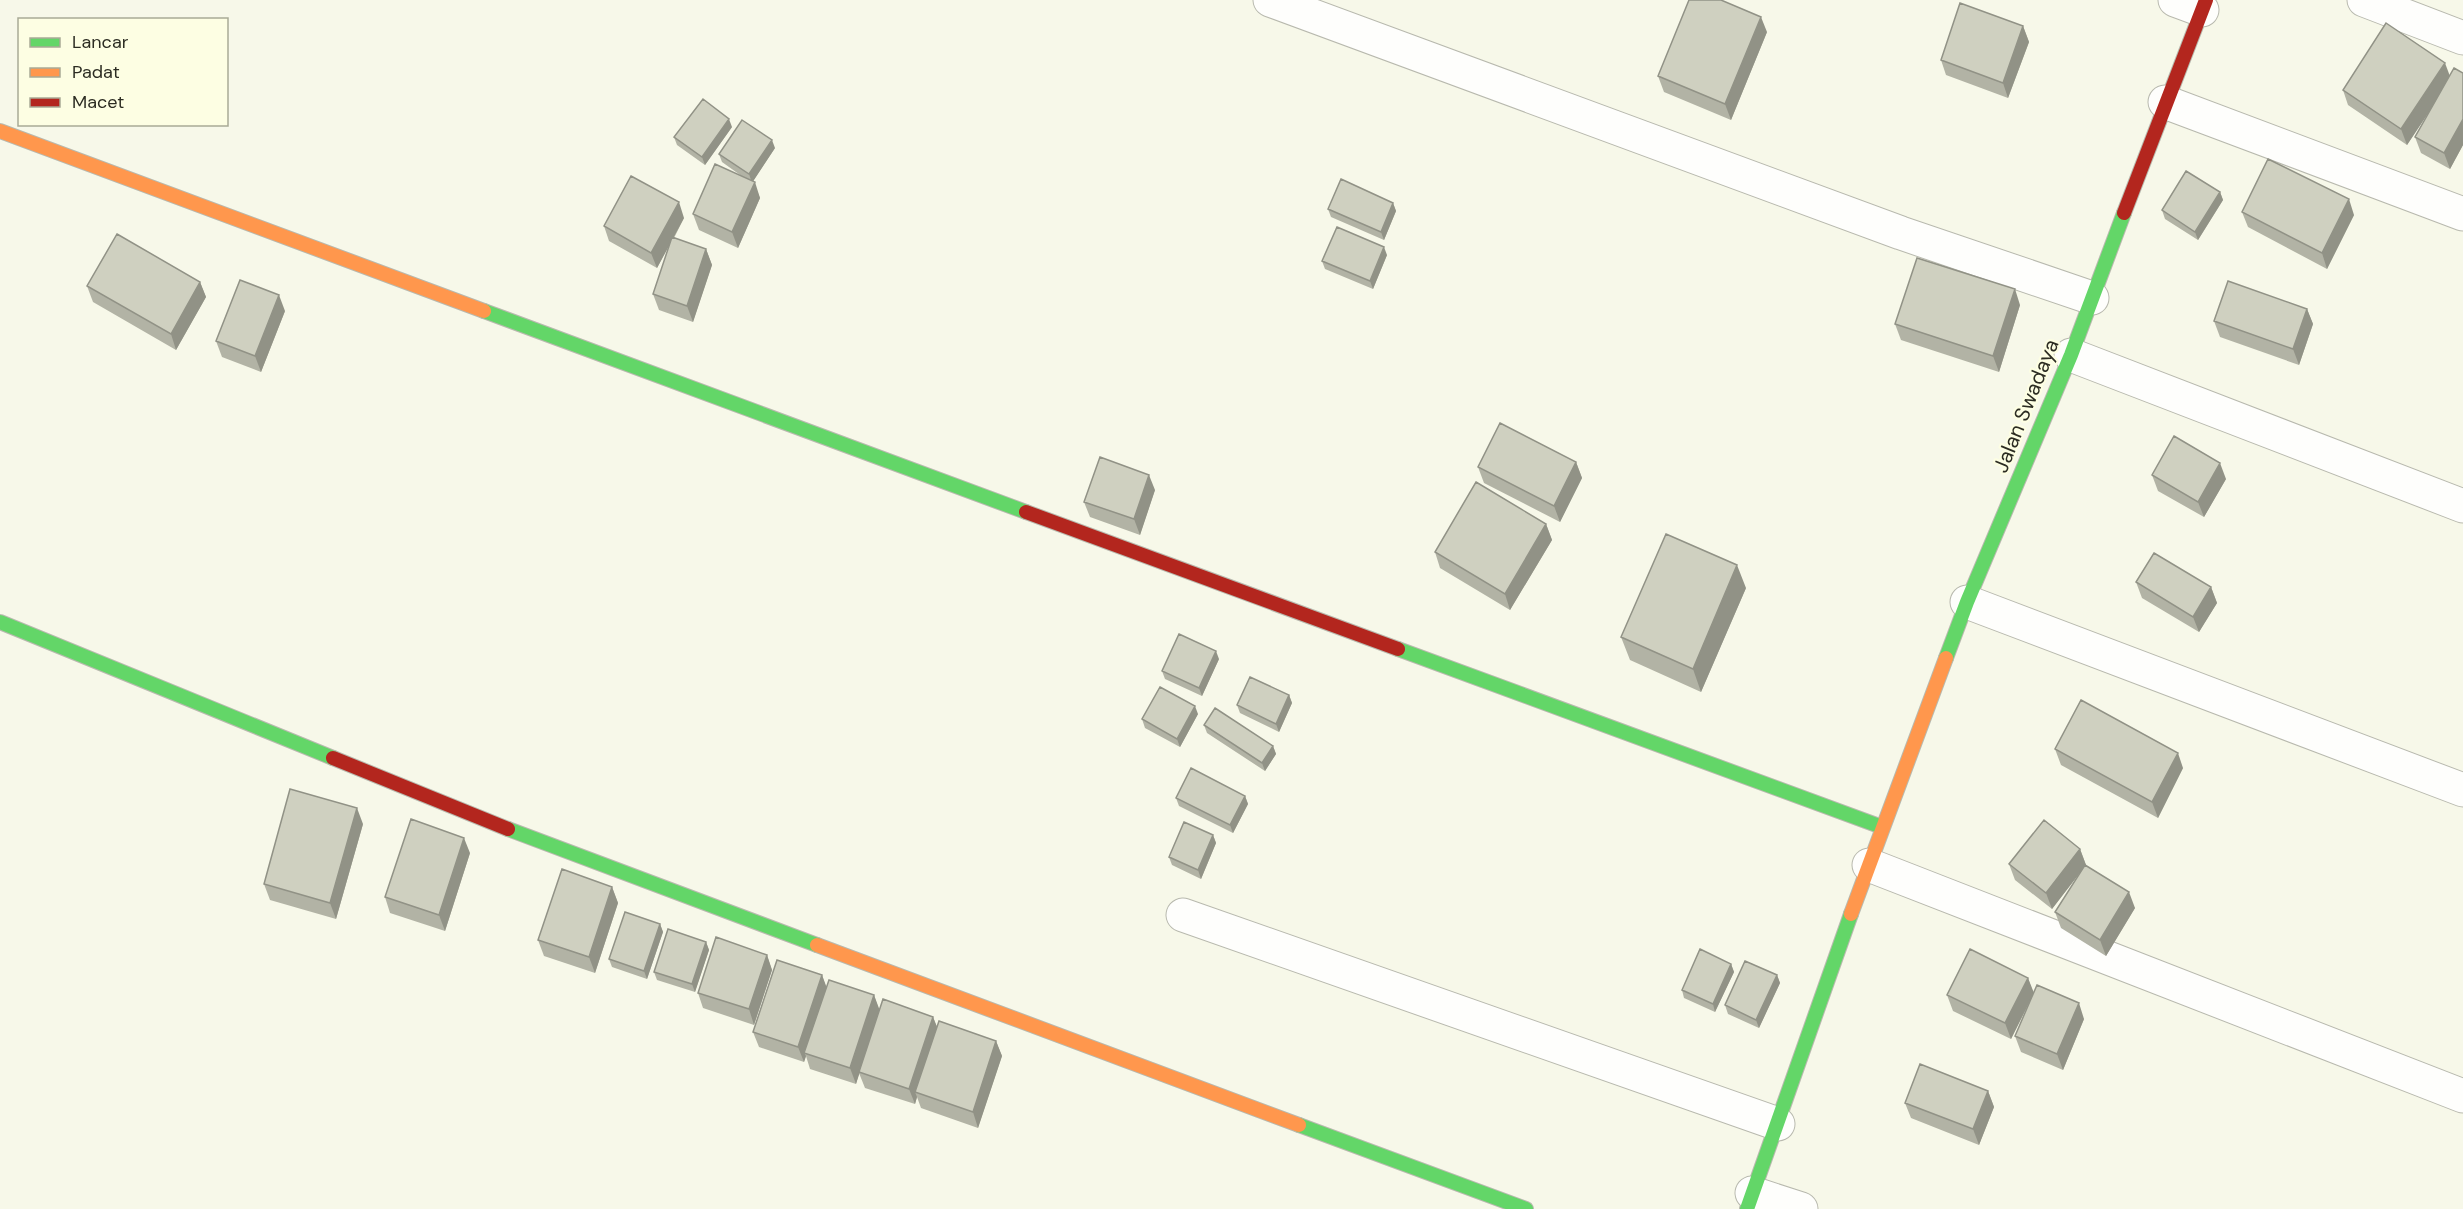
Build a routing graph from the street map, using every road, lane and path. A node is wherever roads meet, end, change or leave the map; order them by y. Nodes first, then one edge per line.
1 (1270, 0) edge
2 (2364, 0) edge
3 (2194, 3) edge
4 (2463, 38) edge
5 (2165, 102) junction
6 (0, 131) edge
7 (2463, 214) edge
8 (2092, 298) junction
9 (2071, 355) junction
10 (2463, 506) edge
11 (1967, 602) junction
12 (0, 622) edge
13 (2463, 790) edge
14 (1882, 826) junction
15 (1869, 865) junction
16 (1182, 915) dead end
17 (2463, 1096) edge
18 (1778, 1124) junction
19 (1750, 1201) edge
20 (1526, 1209) edge
21 (1801, 1209) edge

1 - 8 street
2 - 4 street
3 - 5 street, Jalan Swadaya
5 - 7 street
5 - 8 street, Jalan Swadaya
6 - 14 street
8 - 9 street, Jalan Swadaya
9 - 10 street
9 - 11 street, Jalan Swadaya
11 - 13 street
11 - 14 street, Jalan Swadaya
12 - 20 street
14 - 15 street, Jalan Swadaya
15 - 17 street
15 - 18 street, Jalan Swadaya
16 - 18 street
18 - 19 street, Jalan Swadaya
19 - 21 street

